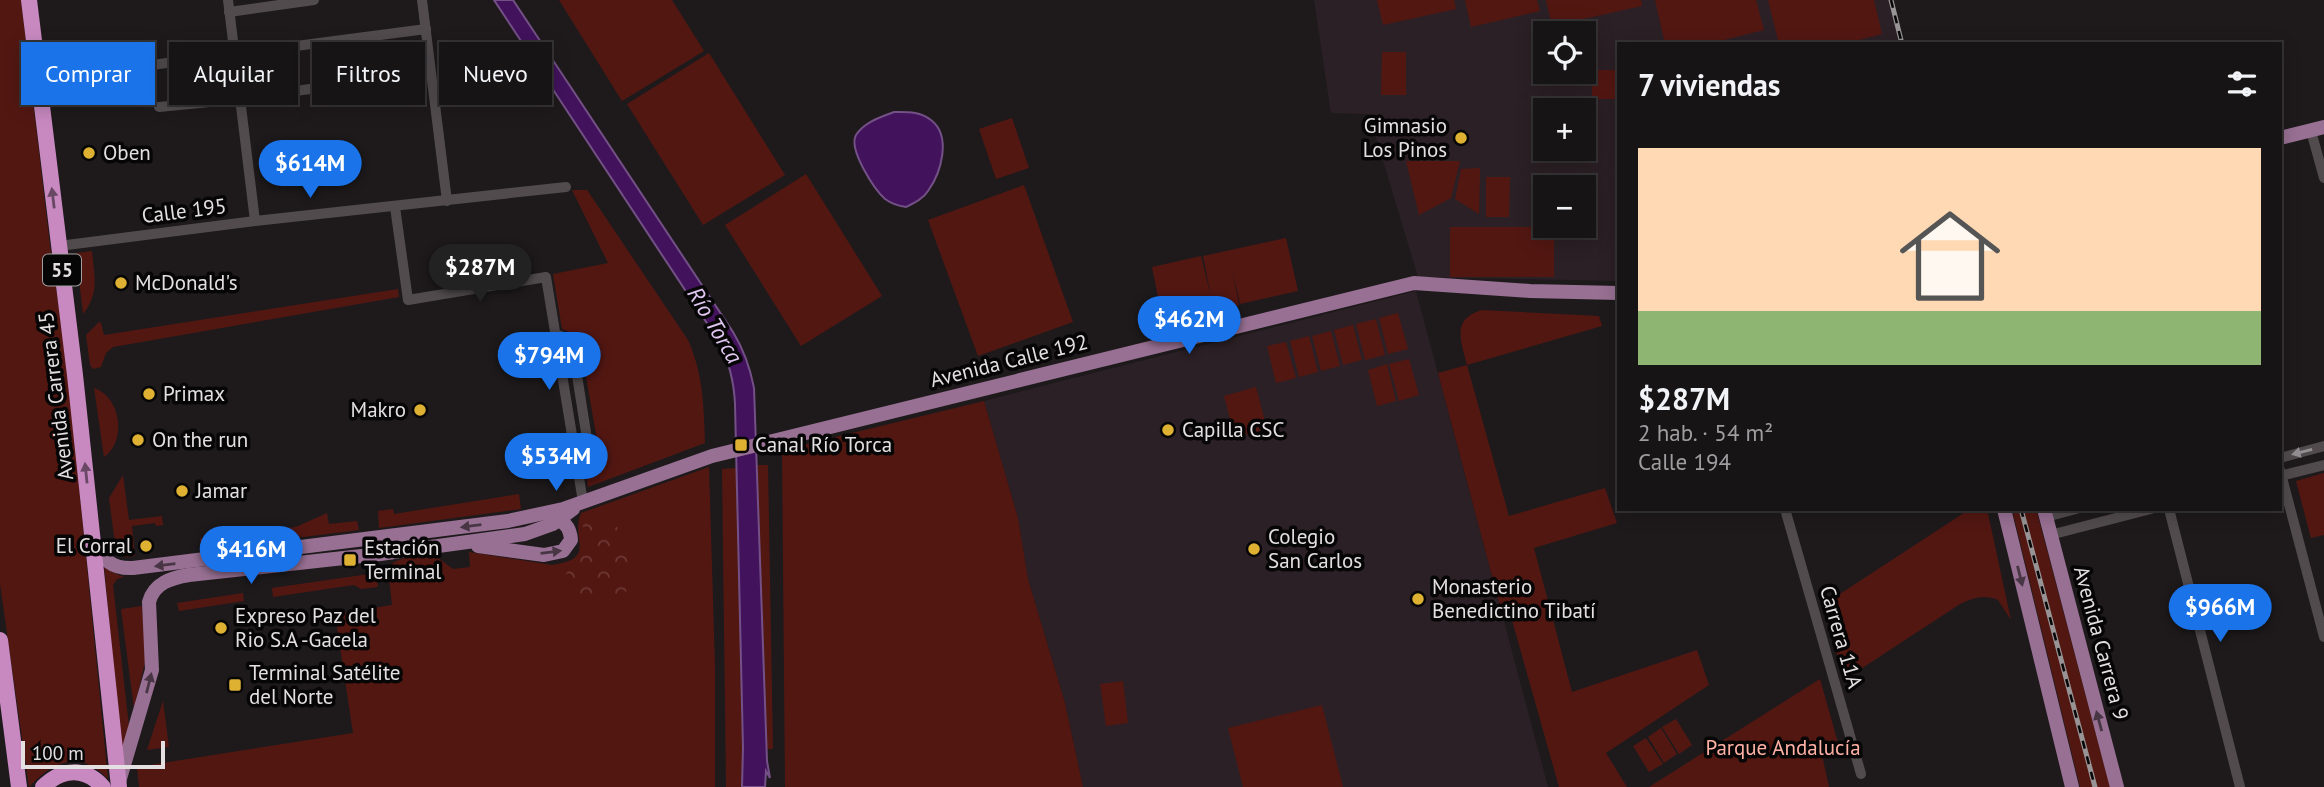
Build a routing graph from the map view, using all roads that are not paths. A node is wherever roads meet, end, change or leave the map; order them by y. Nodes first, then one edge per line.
1 (29, 0) edge
2 (228, 0) edge
3 (314, 0) edge
4 (422, 0) edge
5 (229, 12) junction
6 (426, 29) junction
7 (233, 42) edge
8 (298, 46) edge
9 (179, 105) edge
10 (241, 105) edge
11 (159, 107) dead end
12 (2318, 129) edge
13 (2282, 138) edge
14 (2324, 178) edge
15 (566, 187) dead end
16 (447, 201) junction
17 (395, 207) junction
18 (255, 221) junction
19 (59, 246) junction
20 (1617, 293) edge
21 (2324, 446) edge
22 (2282, 457) edge
23 (2324, 465) edge
24 (2282, 474) edge
25 (2282, 478) edge
26 (583, 502) junction
27 (1786, 511) edge
28 (2004, 511) edge
29 (2143, 511) edge
30 (2170, 511) edge
31 (2045, 513) edge
32 (539, 516) junction
33 (559, 520) junction
34 (2050, 535) junction
35 (379, 538) junction
36 (93, 541) junction
37 (460, 543) junction
38 (380, 554) junction
39 (2324, 637) edge
40 (0, 640) edge
41 (1861, 775) dead end
42 (113, 786) edge
43 (19, 787) edge
44 (43, 787) edge
45 (2072, 787) edge
46 (2117, 787) edge
47 (2240, 787) edge

19 -> 1 highway, Avenida Carrera 45 / 55
2 - 5 street
3 - 5 street
4 - 6 street
5 - 7 street
6 - 8 street
6 - 16 street
9 - 11 street
10 - 18 street
12 - 13 main road
12 - 14 street
15 - 16 street, Calle 195
16 - 17 street, Calle 195
17 - 18 street, Calle 195
17 - 26 street
18 - 19 street, Calle 195
36 -> 19 highway, Avenida Carrera 45 / 55
20 - 26 main road, Avenida Calle 192
21 -> 22 street
23 - 24 street
25 - 39 street
26 - 32 main road, Avenida Calle 192
26 - 33 main road, Avenida Calle 192
27 - 41 street, Carrera 11A
28 -> 45 main road
29 - 34 street
30 - 47 street
31 - 34 main road, Avenida Carrera 9
32 - 33 main road
32 -> 35 main road, Avenida Calle 192
33 - 37 main road, Avenida Calle 192
37 -> 33 main road
46 -> 34 main road, Avenida Carrera 9
35 -> 36 main road, Avenida Calle 192
35 - 38 main road
36 - 42 highway, Avenida Carrera 45 / 55
37 - 38 main road, Avenida Calle 192
42 -> 38 main road, Avenida Calle 192
40 - 43 highway
42 - 44 highway

